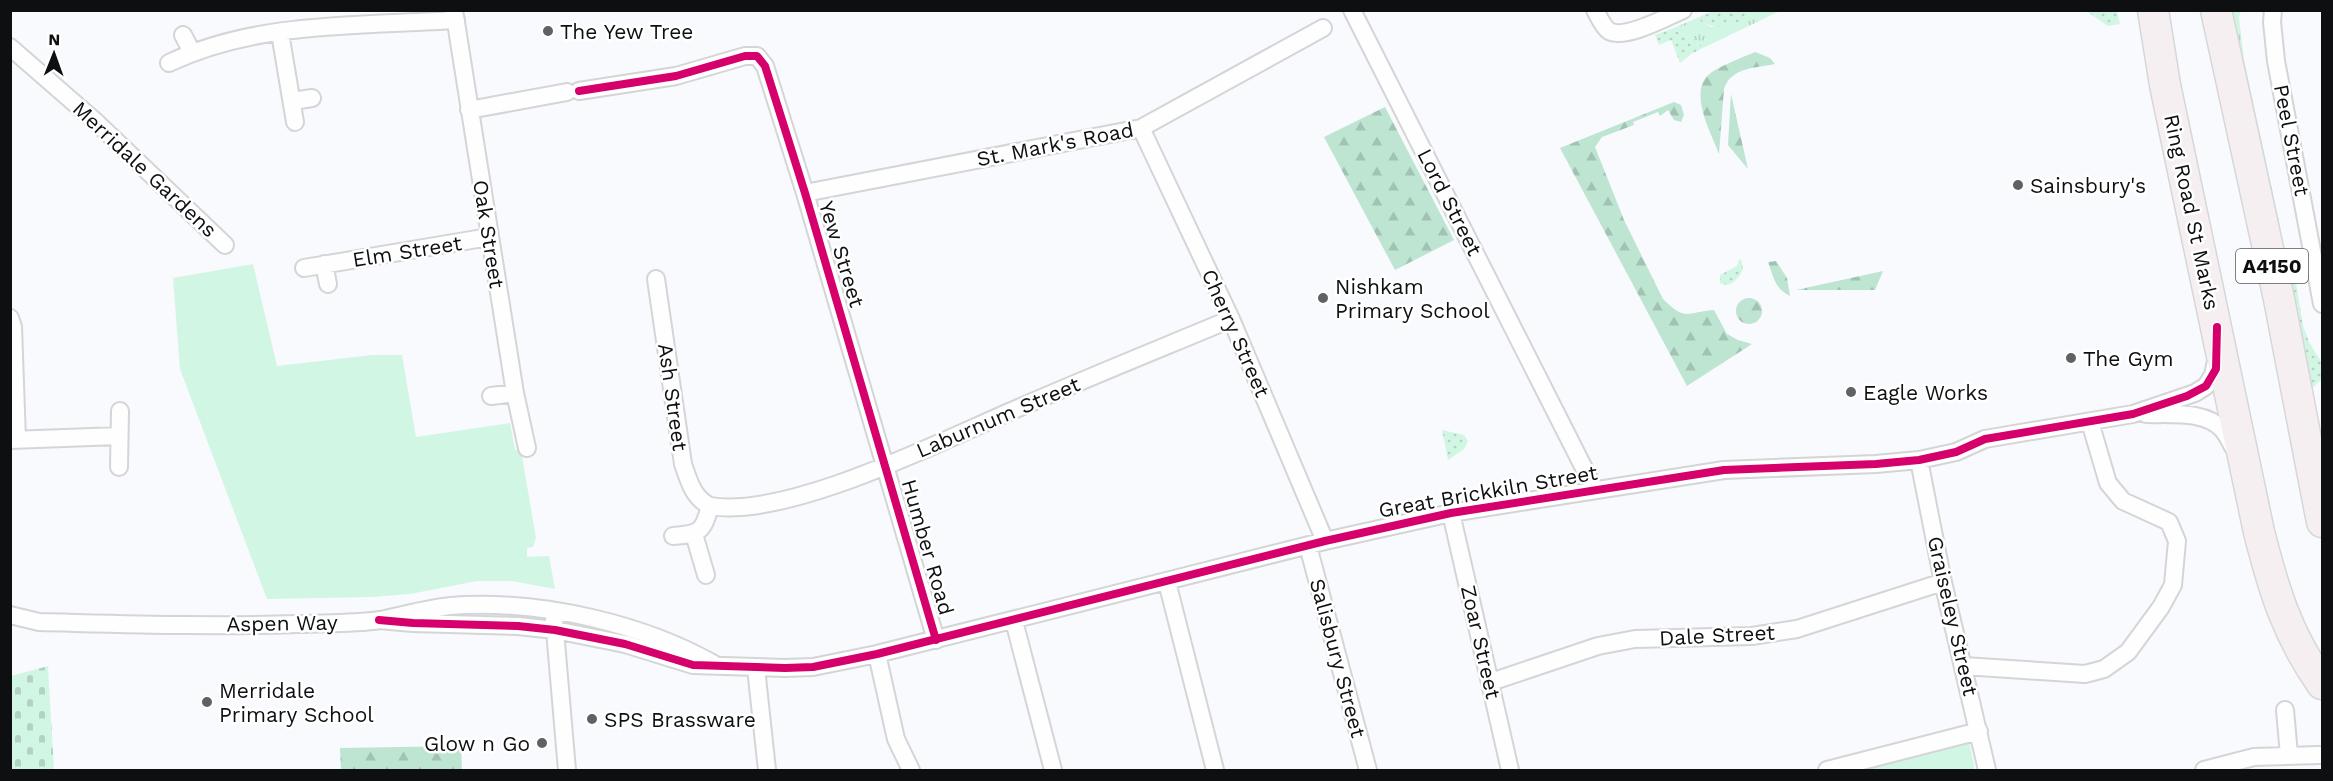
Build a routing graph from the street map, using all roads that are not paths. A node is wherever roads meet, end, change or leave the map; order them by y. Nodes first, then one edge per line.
1 (1352, 10) edge
2 (1595, 10) edge
3 (1683, 10) edge
4 (2153, 10) edge
5 (2216, 10) edge
6 (2273, 10) edge
7 (455, 16) edge
8 (1323, 28) dead end
9 (280, 33) junction
10 (183, 35) dead end
11 (10, 47) edge
12 (192, 52) junction
13 (170, 63) dead end
14 (312, 98) dead end
15 (293, 101) junction
16 (469, 110) junction
17 (295, 122) dead end
18 (1141, 128) junction
19 (805, 193) junction
20 (489, 237) junction
21 (225, 245) dead end
22 (324, 264) junction
23 (304, 268) dead end
24 (656, 279) dead end
25 (328, 284) dead end
26 (2322, 303) edge
27 (10, 318) edge
28 (1231, 319) junction
29 (2217, 327) junction
30 (515, 393) junction
31 (491, 396) dead end
32 (120, 411) dead end
33 (2133, 414) junction
34 (2090, 422) junction
35 (119, 436) junction
36 (14, 440) edge
37 (527, 448) dead end
38 (1919, 460) junction
39 (886, 465) junction
40 (119, 467) dead end
41 (2245, 467) junction
42 (1595, 490) junction
43 (710, 506) junction
44 (1451, 513) junction
45 (2322, 522) edge
46 (694, 534) junction
47 (673, 536) dead end
48 (1317, 543) junction
49 (706, 575) dead end
50 (1167, 582) junction
51 (1943, 582) junction
52 (553, 612) junction
53 (10, 615) edge
54 (379, 620) junction
55 (1014, 621) junction
56 (555, 630) junction
57 (936, 640) junction
58 (877, 654) junction
59 (718, 666) junction
60 (1964, 666) junction
61 (756, 668) junction
62 (1491, 682) junction
63 (2322, 684) edge
64 (2285, 710) dead end
65 (1979, 731) junction
66 (2289, 755) junction
67 (2320, 755) dead end
68 (567, 771) edge
69 (767, 771) edge
70 (911, 771) edge
71 (1053, 771) edge
72 (1215, 771) edge
73 (1368, 771) edge
74 (1510, 771) edge
75 (1827, 771) edge
76 (1987, 771) edge
77 (2204, 771) edge

1 - 42 street, Lord Street
2 - 3 street
4 - 29 highway, Ring Road St Marks / A4150
5 - 45 highway, A4150
6 - 26 street, Peel Street
7 - 9 street, Oak Street
7 - 16 street, Oak Street
8 - 18 street, St. Mark's Road
9 - 12 street, Oak Street
9 - 15 street
10 - 12 street
11 - 21 street, Merridale Gardens
12 - 13 street, Oak Street
14 - 15 street
15 - 17 street
16 - 19 street, Yew Street
16 - 20 street, Oak Street
18 - 19 street, St. Mark's Road
18 - 28 street, Cherry Street
19 - 39 street, Yew Street
20 - 22 street, Elm Street
20 - 30 street, Oak Street
22 - 23 street, Elm Street
22 - 25 street, Elm Street
24 - 43 street, Ash Street
27 - 36 street
28 - 39 street, Laburnum Street
28 - 48 street, Cherry Street
29 - 33 street, Great Brickkiln Street
29 - 41 highway, Ring Road St Marks / A4150
30 - 31 street
30 - 37 street, Oak Street
32 - 35 street
33 - 34 street, Great Brickkiln Street
33 - 41 street
34 - 38 street, Great Brickkiln Street
34 - 60 street
35 - 36 street
35 - 40 street
38 - 42 street, Great Brickkiln Street
38 - 51 street, Graiseley Street
39 - 43 street, Laburnum Street
39 - 57 street, Humber Road
41 - 63 highway, Ring Road St Marks / A4150
42 - 44 street, Great Brickkiln Street
43 - 46 street
44 - 48 street, Great Brickkiln Street
44 - 62 street, Zoar Street
46 - 47 street
46 - 49 street
48 - 50 street, Great Brickkiln Street
48 - 73 street, Salisbury Street
50 - 55 street, Great Brickkiln Street
50 - 72 street
51 - 60 street, Graiseley Street
51 - 62 street, Dale Street
52 - 54 street, Aspen Way
52 - 56 street
52 - 59 street, Great Brickkiln Street
53 - 54 street, Aspen Way
54 - 56 street
55 - 57 street, Great Brickkiln Street
55 - 71 street
56 - 59 street
56 - 68 street
57 - 58 street, Great Brickkiln Street
58 - 61 street, Great Brickkiln Street
58 - 70 street
59 - 61 street, Great Brickkiln Street
60 - 65 street, Graiseley Street
61 - 69 street
62 - 74 street, Zoar Street
64 - 66 street
65 - 75 street
65 - 76 street, Graiseley Street
66 - 67 street
66 - 77 street

